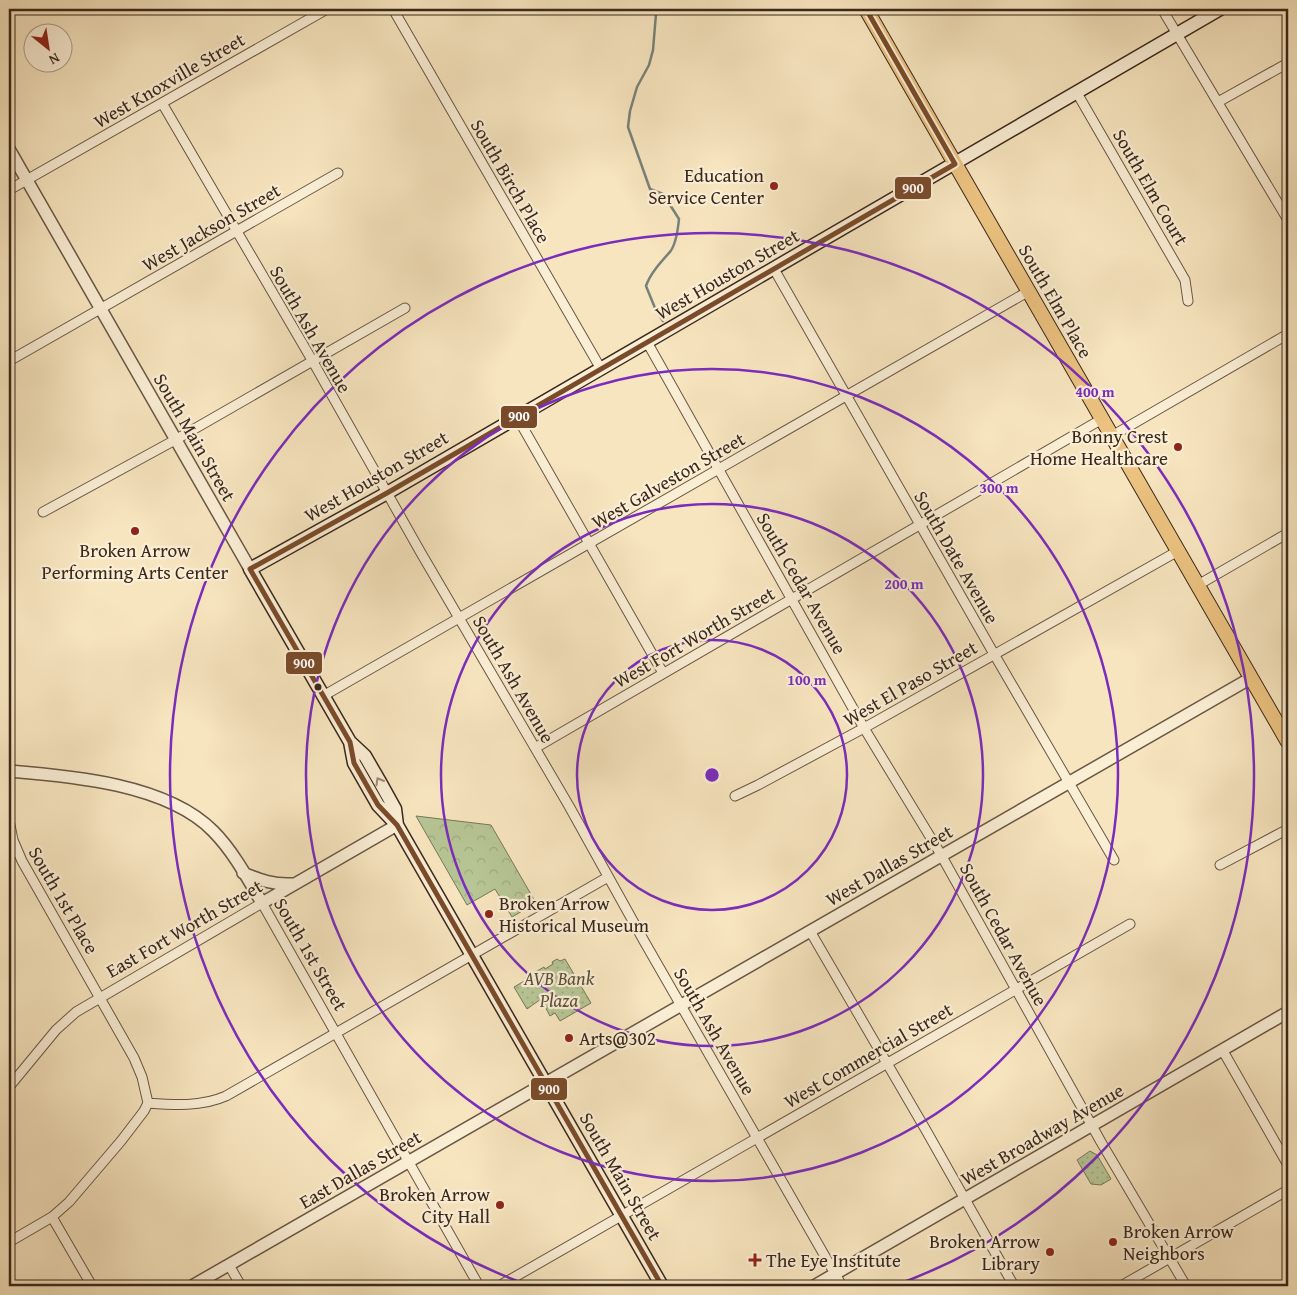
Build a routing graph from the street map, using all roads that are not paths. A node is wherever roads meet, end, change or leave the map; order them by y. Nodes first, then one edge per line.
1 (327, 9) edge
2 (392, 9) edge
3 (866, 9) edge
4 (1162, 9) edge
5 (1220, 9) edge
6 (1177, 34) junction
7 (1288, 62) edge
8 (1077, 93) junction
9 (1218, 102) junction
10 (162, 103) junction
11 (9, 150) edge
12 (955, 164) junction
13 (338, 173) dead end
14 (26, 180) junction
15 (9, 190) edge
16 (1288, 220) edge
17 (236, 232) junction
18 (774, 268) junction
19 (1029, 291) junction
20 (1188, 300) dead end
21 (405, 308) dead end
22 (100, 309) junction
23 (1288, 334) edge
24 (647, 342) junction
25 (312, 360) junction
26 (9, 361) edge
27 (601, 369) junction
28 (846, 396) junction
29 (516, 417) junction
30 (1102, 420) junction
31 (1112, 436) junction
32 (175, 440) junction
33 (718, 470) junction
34 (387, 493) junction
35 (43, 512) dead end
36 (920, 525) junction
37 (1288, 533) edge
38 (589, 544) junction
39 (1178, 550) junction
40 (250, 569) junction
41 (1198, 585) junction
42 (792, 599) junction
43 (459, 618) junction
44 (994, 654) junction
45 (663, 673) junction
46 (1251, 678) junction
47 (323, 696) junction
48 (864, 728) junction
49 (1288, 742) edge
50 (535, 748) junction
51 (9, 771) edge
52 (1069, 782) junction
53 (735, 796) dead end
54 (9, 820) edge
55 (397, 825) junction
56 (1288, 829) edge
57 (13, 852) edge
58 (941, 856) junction
59 (1114, 860) dead end
60 (1220, 865) dead end
61 (243, 873) junction
62 (608, 877) junction
63 (295, 884) junction
64 (262, 903) junction
65 (1130, 924) dead end
66 (810, 931) junction
67 (471, 954) junction
68 (1016, 989) junction
69 (100, 997) junction
70 (681, 1005) junction
71 (1288, 1012) edge
72 (336, 1032) junction
73 (1223, 1051) junction
74 (886, 1064) junction
75 (546, 1083) junction
76 (9, 1087) edge
77 (148, 1103) junction
78 (1093, 1126) junction
79 (757, 1138) junction
80 (408, 1162) junction
81 (1288, 1165) edge
82 (1288, 1190) edge
83 (964, 1200) junction
84 (622, 1216) junction
85 (52, 1217) junction
86 (9, 1242) edge
87 (1170, 1258) junction
88 (229, 1265) junction
89 (835, 1274) junction
90 (92, 1286) edge
91 (192, 1286) edge
92 (241, 1286) edge
93 (479, 1286) edge
94 (499, 1286) edge
95 (662, 1286) edge
96 (814, 1286) edge
97 (842, 1286) edge
98 (1014, 1286) edge
99 (1121, 1286) edge
100 (1186, 1286) edge

1 - 10 street, West Knoxville Street
2 - 27 street, South Birch Place
3 - 12 main road, South Elm Place
4 - 6 street
5 - 6 main road, West Houston Street
6 - 8 main road, West Houston Street
6 - 9 street
7 - 9 street
8 - 12 main road, West Houston Street
8 - 20 street, South Elm Court
9 - 16 street
10 - 14 street, West Knoxville Street
10 - 17 street, South Ash Avenue
11 - 14 street, South Main Street
12 - 18 main road, West Houston Street
12 - 19 main road, South Elm Place
13 - 17 street, West Jackson Street
14 - 15 street, West Knoxville Street
14 - 22 street, South Main Street
17 - 22 street, West Jackson Street
17 - 25 street, South Ash Avenue
18 - 24 main road, West Houston Street
18 - 28 street, South Date Avenue
19 - 28 street, West Galveston Street
19 - 30 main road, South Elm Place
21 - 25 street
22 - 26 street, West Jackson Street
22 - 32 street, South Main Street
23 - 31 street
24 - 27 main road, West Houston Street
24 - 33 street, South Cedar Avenue
25 - 32 street
25 - 34 street, South Ash Avenue
27 - 29 main road, West Houston Street
28 - 33 street, West Galveston Street
28 - 36 street, South Date Avenue
29 - 34 main road, West Houston Street
29 - 38 street
30 - 31 main road, South Elm Place
30 - 36 street, West Fort Worth Street
31 - 39 main road, South Elm Place
32 - 35 street
32 - 40 street, South Main Street
33 - 38 street, West Galveston Street
33 - 42 street, South Cedar Avenue
34 - 40 main road, West Houston Street
34 - 43 street, South Ash Avenue
36 - 42 street, West Fort Worth Street
36 - 44 street, South Date Avenue
37 - 41 street
38 - 43 street, West Galveston Street
38 - 45 street
39 - 41 main road, South Elm Place
39 - 44 street, West El Paso Street
40 - 47 main road, South Main Street
41 - 46 main road, South Elm Place
42 - 45 street, West Fort Worth Street
42 - 48 street, South Cedar Avenue
43 - 47 street, West Galveston Street
43 - 50 street, South Ash Avenue
44 - 48 street, West El Paso Street
44 - 52 street, South Date Avenue
45 - 50 street, West Fort Worth Street
46 - 49 main road, South Elm Place
46 - 52 street, West Dallas Street
47 - 55 main road, South Main Street
48 - 53 street, West El Paso Street
48 - 58 street, South Cedar Avenue
50 - 62 street, South Ash Avenue
51 - 61 street, South 1st Street
52 - 58 street, West Dallas Street
52 - 59 street, South Date Avenue
54 - 57 street, South 1st Place
55 - 63 street, East Fort Worth Street
55 - 67 main road, South Main Street
56 - 60 street
57 - 69 street, South 1st Place
58 - 66 street, West Dallas Street
58 - 68 street, South Cedar Avenue
61 - 63 street
61 - 64 street, South 1st Street
62 - 67 street
62 - 70 street, South Ash Avenue
63 - 64 street, East Fort Worth Street
64 - 69 street, East Fort Worth Street
64 - 72 street, South 1st Street
65 - 68 street, West Commercial Street
66 - 70 street, West Dallas Street
66 - 74 street
67 - 72 street
67 - 75 main road, South Main Street
68 - 74 street, West Commercial Street
68 - 78 street, South Cedar Avenue
69 - 76 street, East Fort Worth Street
69 - 77 street, South 1st Place
70 - 75 street, West Dallas Street
70 - 79 street, South Ash Avenue
71 - 73 street, West Broadway Avenue
72 - 77 street
72 - 80 street, South 1st Street
73 - 78 street, West Broadway Avenue
73 - 81 street
74 - 79 street, West Commercial Street
74 - 83 street
75 - 80 street, East Dallas Street
75 - 84 main road, South Main Street
77 - 85 street
78 - 83 street, West Broadway Avenue
78 - 87 street, South Cedar Avenue
79 - 84 street, West Commercial Street
79 - 89 street, South Ash Avenue
80 - 88 street, East Dallas Street
80 - 93 street, South 1st Street
82 - 87 street
83 - 89 street, West Broadway Avenue
83 - 98 street
84 - 94 street, West Commercial Street
84 - 95 main road, South Main Street
85 - 86 street
85 - 90 street
87 - 99 street
87 - 100 street, South Cedar Avenue
88 - 91 street, East Dallas Street
88 - 92 street
89 - 96 street, West Broadway Avenue
89 - 97 street, South Ash Avenue

